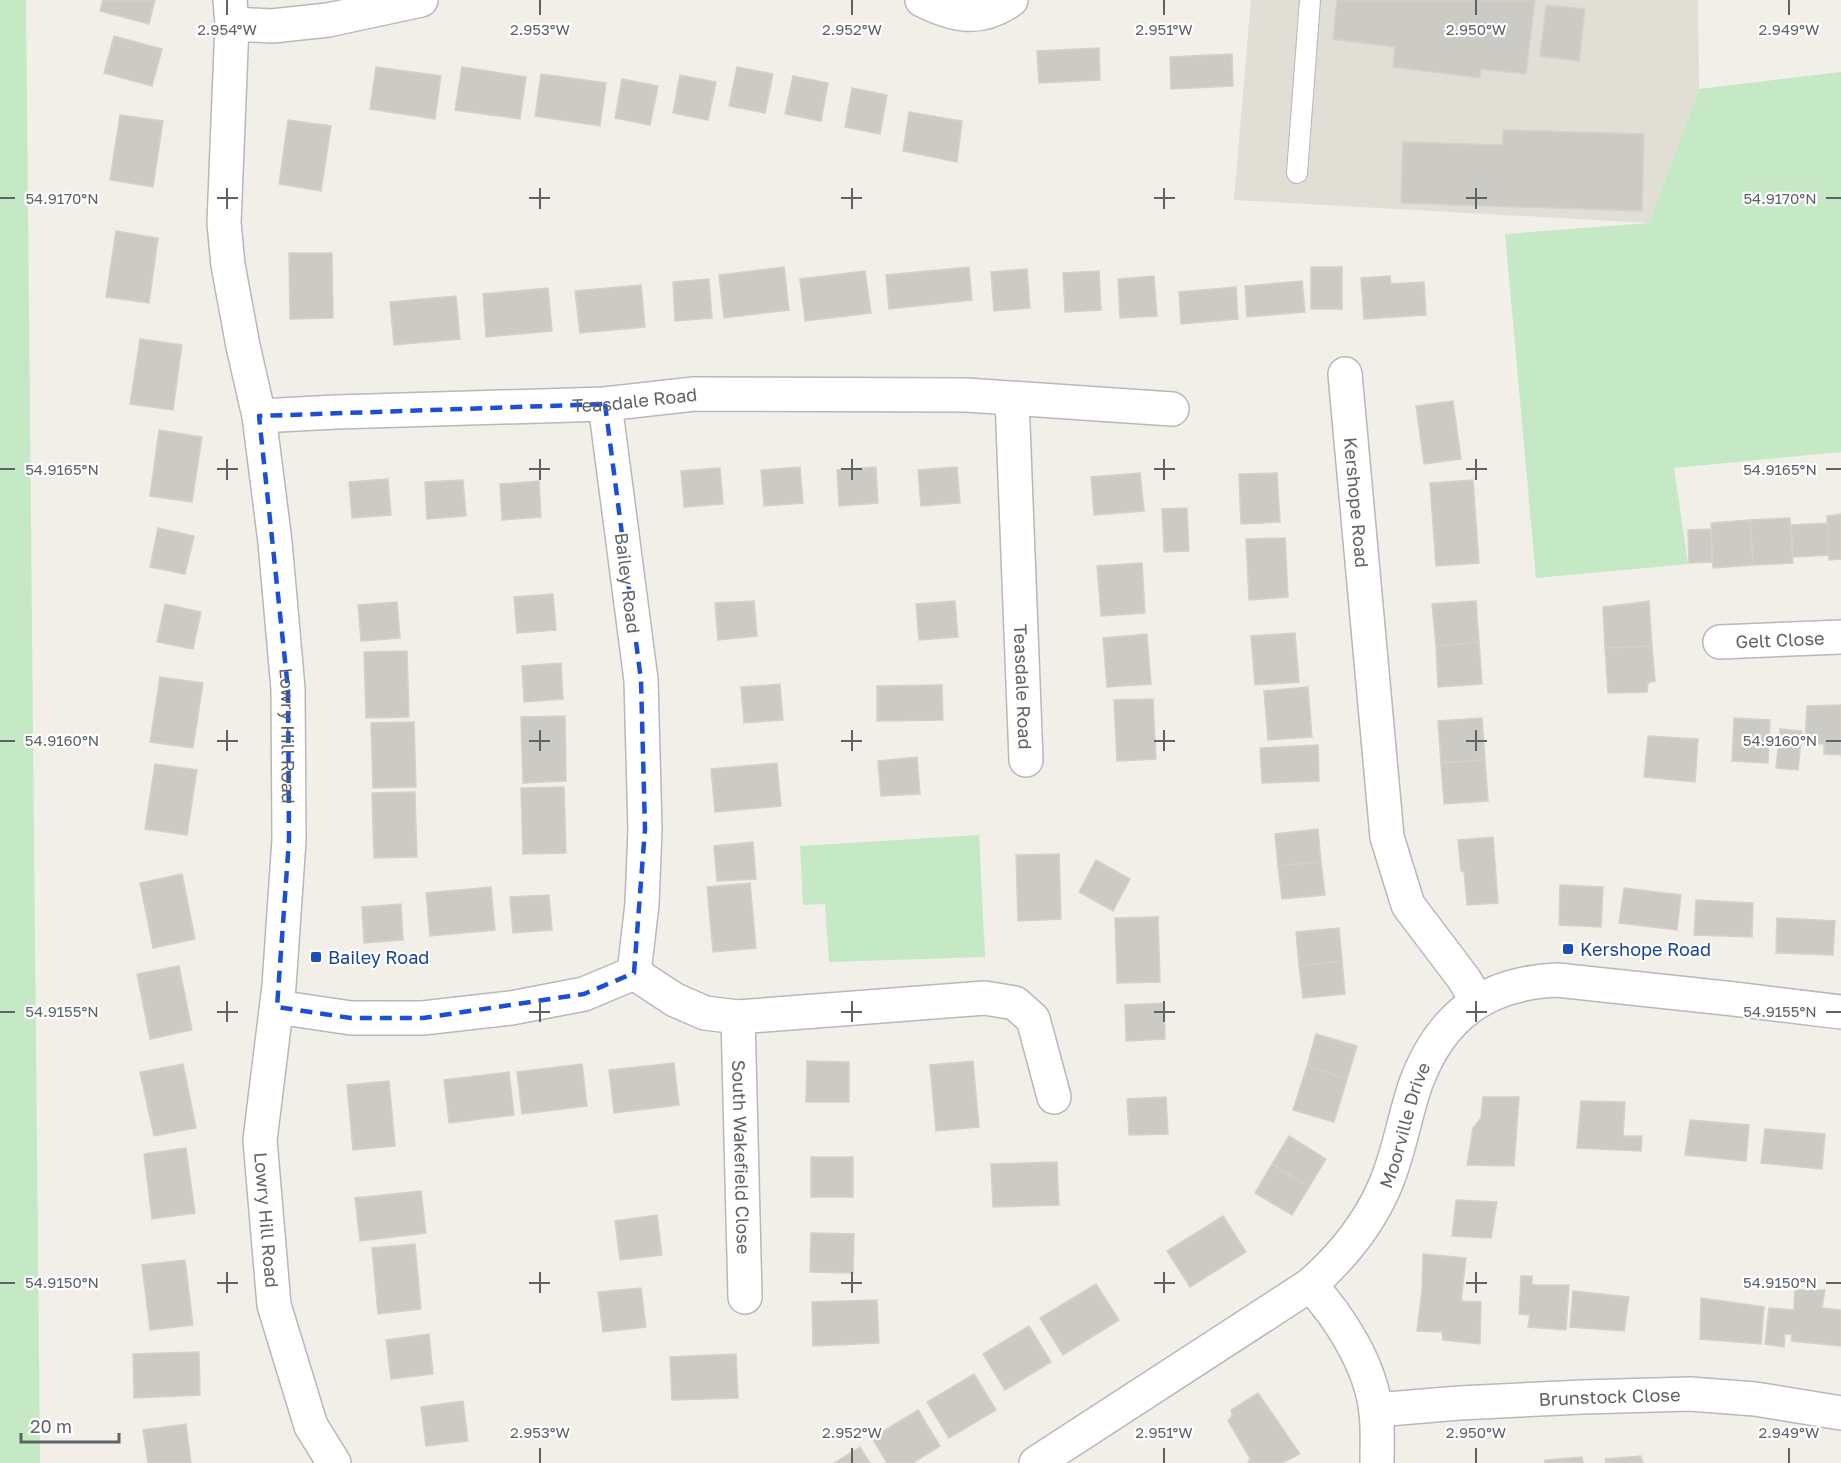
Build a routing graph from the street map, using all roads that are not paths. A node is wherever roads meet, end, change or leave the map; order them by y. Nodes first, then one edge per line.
1 (421, 0) edge
2 (922, 0) edge
3 (1011, 0) edge
4 (1310, 0) edge
5 (231, 12) edge
6 (1297, 173) dead end
7 (1345, 374) dead end
8 (1012, 399) junction
9 (605, 404) junction
10 (1172, 409) dead end
11 (260, 416) junction
12 (1841, 637) edge
13 (1720, 642) dead end
14 (1026, 760) dead end
15 (634, 973) junction
16 (1477, 1001) junction
17 (277, 1007) junction
18 (1841, 1012) edge
19 (738, 1017) junction
20 (1054, 1097) dead end
21 (1310, 1285) junction
22 (745, 1297) dead end
23 (1376, 1410) junction
24 (1841, 1413) edge
25 (332, 1462) edge
26 (1036, 1463) edge
27 (1377, 1463) edge

1 - 5 street
2 - 3 street
4 - 6 lane
5 - 11 street, Lowry Hill Road
7 - 16 street, Kershope Road
8 - 9 street, Teasdale Road
8 - 10 street, Teasdale Road
8 - 14 street, Teasdale Road
9 - 11 street, Teasdale Road
9 - 15 street, Bailey Road
11 - 17 street, Lowry Hill Road
12 - 13 street, Gelt Close
15 - 17 street
15 - 19 street
16 - 18 street, Moorville Drive
16 - 21 street, Moorville Drive
17 - 25 street, Lowry Hill Road
19 - 20 street
19 - 22 street, South Wakefield Close
21 - 23 street
21 - 26 street, Moorville Drive
23 - 24 street, Brunstock Close
23 - 27 street

